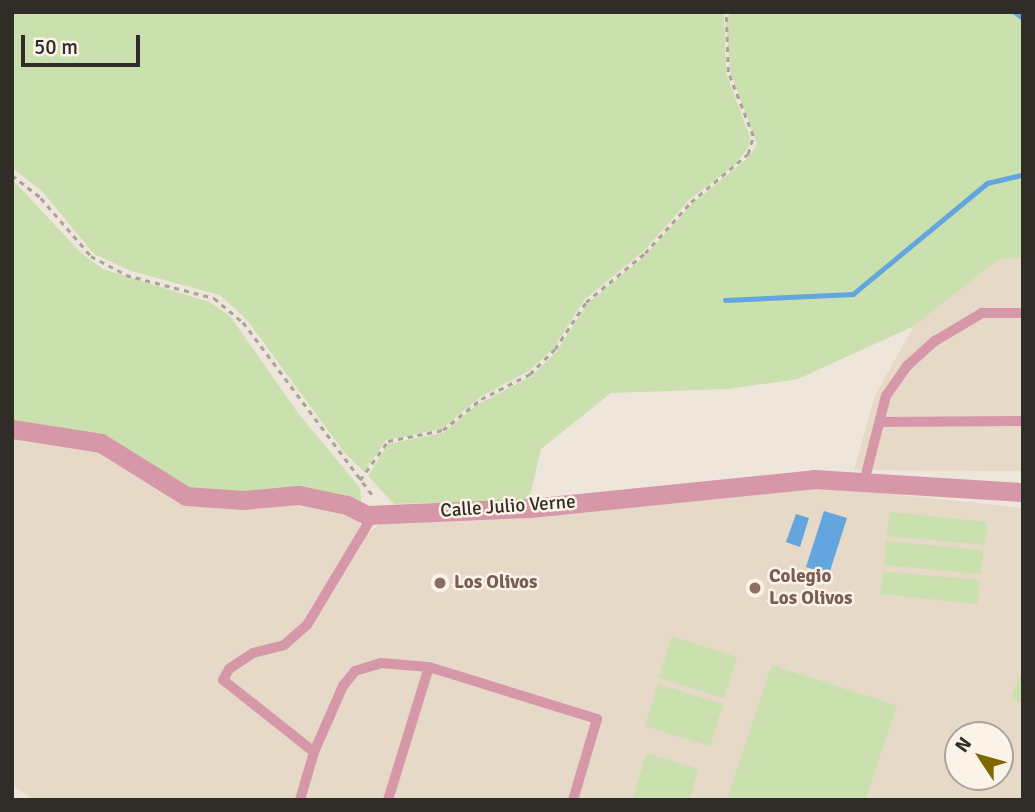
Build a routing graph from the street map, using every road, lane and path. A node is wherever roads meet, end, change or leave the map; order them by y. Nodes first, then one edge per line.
1 (726, 12) edge
2 (12, 174) edge
3 (1023, 313) edge
4 (1023, 421) edge
5 (880, 422) junction
6 (12, 429) edge
7 (360, 480) junction
8 (864, 482) junction
9 (1023, 492) edge
10 (381, 515) junction
11 (429, 667) junction
12 (314, 752) junction
13 (300, 800) edge
14 (388, 800) edge
15 (573, 800) edge

1 - 7 path
2 - 7 path
3 - 5 lane
4 - 5 lane
5 - 8 lane
6 - 10 street, Calle Julio Verne
7 - 10 path
8 - 9 street, Calle Julio Verne
8 - 10 street, Calle Julio Verne
10 - 12 lane
11 - 12 lane
11 - 14 lane
11 - 15 lane
12 - 13 lane

